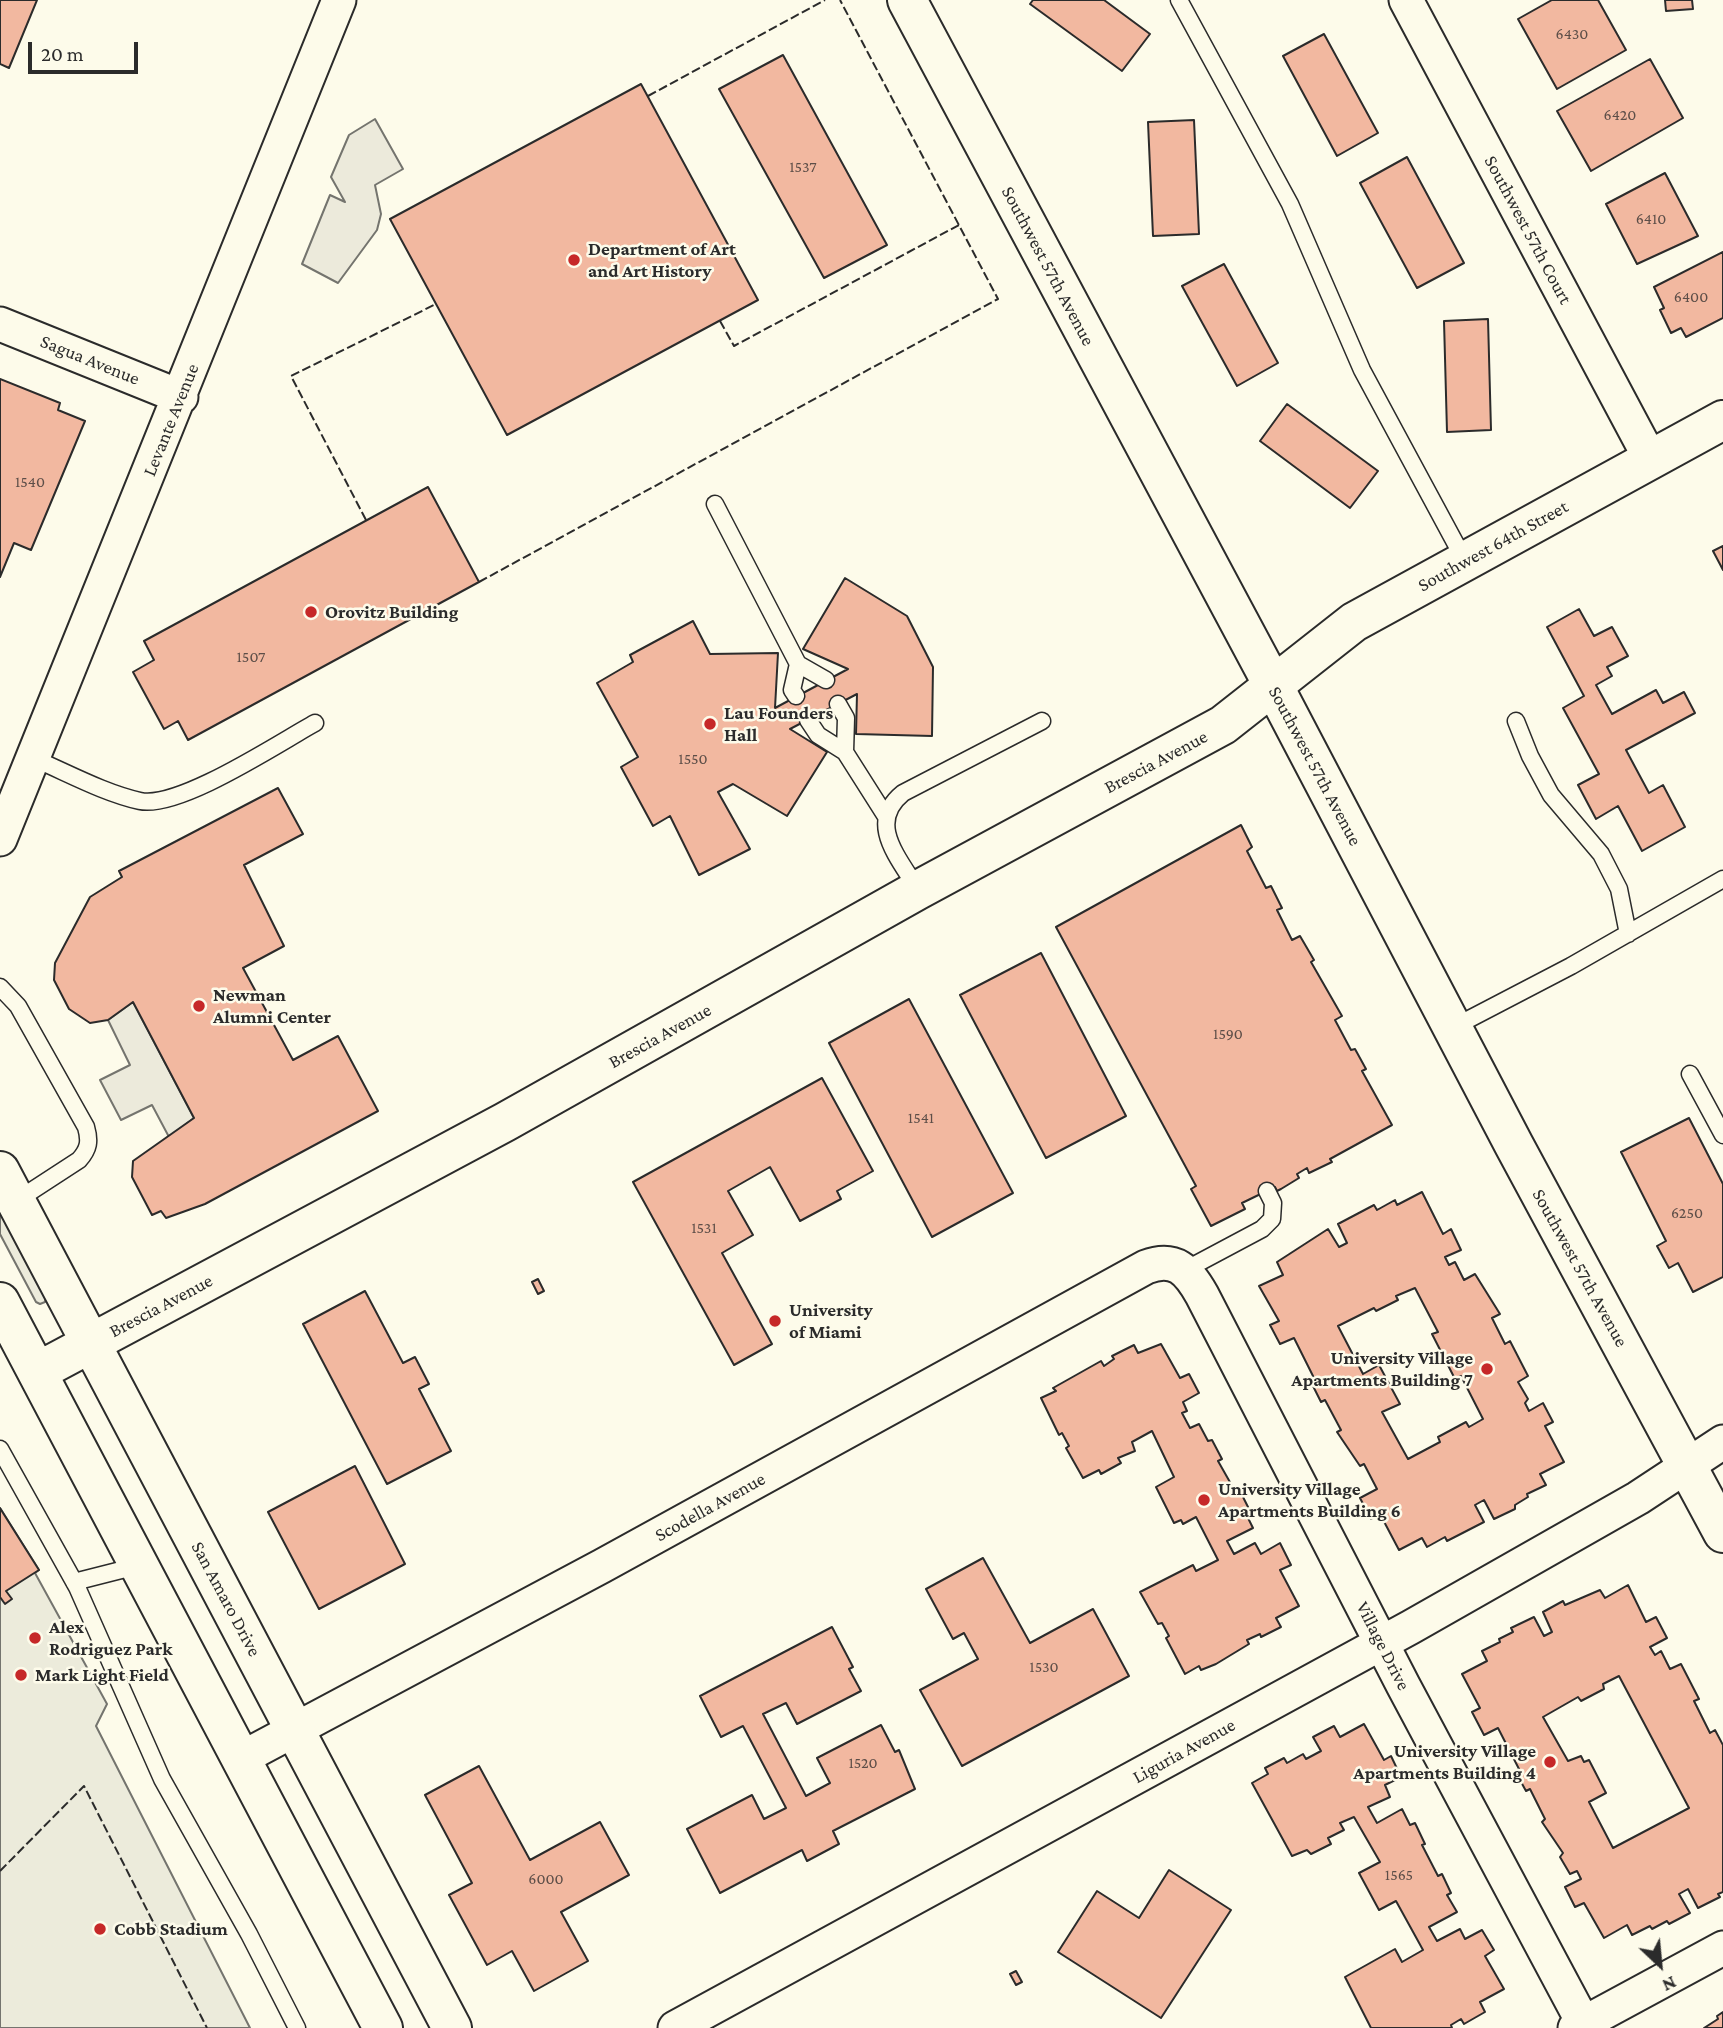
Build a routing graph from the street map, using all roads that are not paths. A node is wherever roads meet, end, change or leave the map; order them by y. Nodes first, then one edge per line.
1 (339, 0) edge
2 (907, 0) edge
3 (1178, 0) edge
4 (1406, 0) edge
5 (0, 324) edge
6 (181, 397) junction
7 (1723, 420) edge
8 (1651, 460) junction
9 (715, 504) dead end
10 (1465, 561) junction
11 (798, 664) junction
12 (826, 680) dead end
13 (1274, 687) junction
14 (796, 696) dead end
15 (838, 704) dead end
16 (808, 719) dead end
17 (1042, 721) dead end
18 (1516, 722) dead end
19 (315, 723) dead end
20 (845, 752) junction
21 (35, 759) junction
22 (885, 815) junction
23 (0, 839) edge
24 (1723, 879) edge
25 (918, 891) junction
26 (1628, 934) junction
27 (0, 987) edge
28 (1452, 1028) junction
29 (1690, 1074) dead end
30 (1723, 1135) edge
31 (8, 1186) edge
32 (1267, 1191) dead end
33 (1182, 1268) junction
34 (0, 1302) edge
35 (92, 1344) junction
36 (37, 1372) junction
37 (1723, 1442) edge
38 (0, 1449) edge
39 (1688, 1466) junction
40 (1723, 1533) edge
41 (137, 1566) junction
42 (74, 1582) junction
43 (1381, 1643) junction
44 (295, 1730) junction
45 (240, 1759) junction
46 (1723, 1948) edge
47 (1581, 2027) edge
48 (297, 2028) edge
49 (383, 2028) edge
50 (452, 2028) edge
51 (675, 2028) edge

1 - 6 street, Levante Avenue
2 - 13 street, Southwest 57th Avenue
3 - 10 lane
4 - 8 street, Southwest 57th Court
5 - 6 street, Sagua Avenue
6 - 21 street, Levante Avenue
7 - 8 street, Southwest 64th Street
8 - 10 street, Southwest 64th Street
9 - 11 lane
10 - 13 street, Southwest 64th Street
11 - 12 lane
11 - 14 lane
13 - 25 street, Brescia Avenue
13 - 28 street, Southwest 57th Avenue
15 - 20 lane
16 - 20 lane
17 - 22 lane
18 - 26 lane
19 - 21 lane
20 - 22 lane
21 - 23 street, Levante Avenue
22 - 25 lane
24 - 26 lane
25 - 35 street, Brescia Avenue
26 - 28 lane
27 - 31 lane
28 - 39 street, Southwest 57th Avenue
29 - 30 lane
31 - 35 street, San Amaro Drive
32 - 33 lane
33 - 43 street, Village Drive
33 - 44 street, Scodella Avenue
34 - 36 street
35 - 36 street, Brescia Avenue
35 - 44 street, San Amaro Drive
36 - 41 street
37 - 39 street, Liguria Avenue
38 - 42 lane
39 - 40 street, Southwest 57th Avenue
39 - 43 street, Liguria Avenue
41 - 42 lane
41 - 45 street
42 - 48 lane
43 - 47 street, Village Drive
43 - 51 street, Liguria Avenue
44 - 45 street, Scodella Avenue
44 - 50 street, San Amaro Drive
45 - 49 street
46 - 47 street

